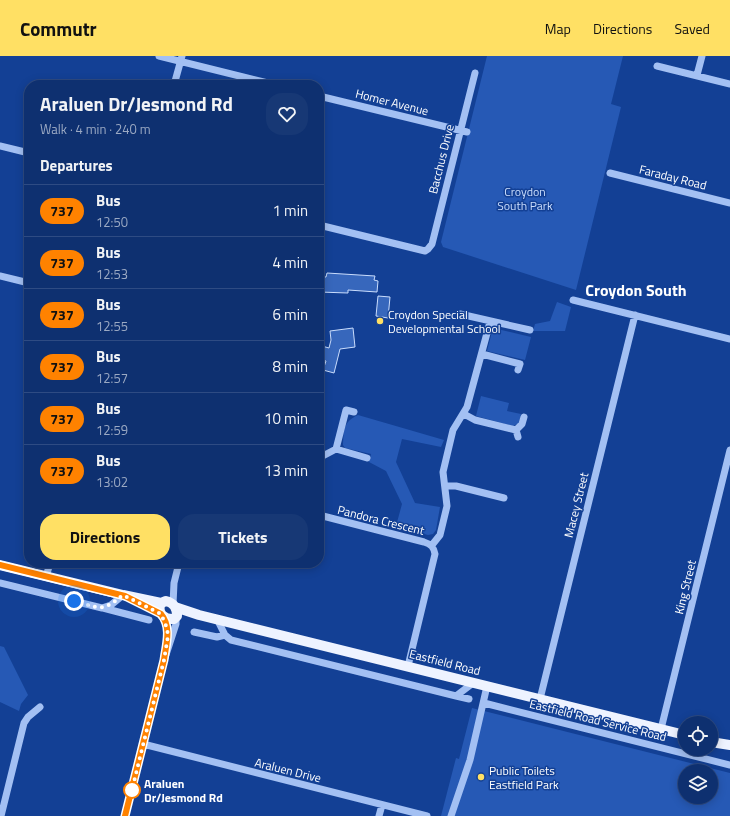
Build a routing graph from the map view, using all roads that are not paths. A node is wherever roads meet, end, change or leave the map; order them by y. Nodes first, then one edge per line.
1 (159, 56) edge
2 (702, 56) edge
3 (181, 59) edge
4 (657, 66) dead end
5 (475, 73) dead end
6 (697, 75) junction
7 (175, 80) edge
8 (258, 80) edge
9 (730, 84) edge
10 (324, 97) edge
11 (459, 130) junction
12 (467, 132) dead end
13 (0, 146) edge
14 (24, 152) edge
15 (610, 173) dead end
16 (730, 203) edge
17 (324, 226) edge
18 (1, 279) edge
19 (24, 282) edge
20 (573, 300) dead end
21 (460, 314) dead end
22 (635, 315) junction
23 (490, 322) junction
24 (530, 330) dead end
25 (730, 339) edge
26 (482, 354) junction
27 (518, 370) dead end
28 (354, 412) dead end
29 (464, 414) junction
30 (524, 417) dead end
31 (336, 449) junction
32 (730, 450) edge
33 (324, 455) edge
34 (367, 459) dead end
35 (445, 486) junction
36 (504, 498) dead end
37 (324, 516) edge
38 (432, 545) junction
39 (0, 565) edge
40 (49, 568) edge
41 (177, 568) edge
42 (46, 577) junction
43 (0, 583) edge
44 (124, 596) junction
45 (102, 608) junction
46 (171, 609) junction
47 (162, 616) junction
48 (217, 619) junction
49 (149, 620) dead end
50 (194, 632) dead end
51 (225, 635) junction
52 (164, 660) junction
53 (408, 666) junction
54 (473, 683) junction
55 (487, 686) junction
56 (456, 696) junction
57 (469, 699) dead end
58 (540, 699) junction
59 (484, 703) junction
60 (40, 707) dead end
61 (661, 729) junction
62 (678, 733) edge
63 (143, 744) junction
64 (730, 765) edge
65 (382, 805) junction
66 (1, 816) edge
67 (125, 816) edge
68 (379, 816) edge
69 (427, 816) edge
70 (451, 816) edge

1 - 3 street
2 - 6 street
3 - 7 street
3 - 8 street
4 - 6 street
5 - 11 street, Bacchus Drive
6 - 9 street
10 - 11 street, Homer Avenue
11 - 12 street, Homer Avenue
11 - 17 street, Bacchus Drive
13 - 14 street
15 - 16 street, Faraday Road
18 - 19 street
20 - 22 street
21 - 23 street
22 - 25 street
22 - 58 street, Macey Street
23 - 24 street
23 - 26 street
26 - 27 street
26 - 29 street
28 - 31 street
29 - 30 street
29 - 35 street
31 - 33 street
31 - 34 street
32 - 61 street, King Street
35 - 36 street
35 - 38 street
37 - 38 street, Pandora Crescent
38 - 53 street, Pandora Crescent
39 - 42 main road, Eastfield Road
40 - 42 street
41 - 46 street
42 - 44 main road, Eastfield Road
43 - 45 street
44 - 45 street
44 - 46 main road, Eastfield Road
44 - 47 main road, Eastfield Road
45 - 49 street
46 - 47 main road
46 - 47 main road
46 - 48 main road, Eastfield Road
46 - 52 street
47 - 52 street
48 - 51 street
48 - 53 main road, Eastfield Road
50 - 51 street
51 - 56 street
52 - 63 street
53 - 54 main road, Eastfield Road
54 - 55 main road, Eastfield Road
54 - 56 street
55 - 58 main road, Eastfield Road
55 - 59 street
56 - 57 street
58 - 61 main road, Eastfield Road
59 - 64 street, Eastfield Road Service Road
59 - 70 street
60 - 66 street
61 - 62 main road, Eastfield Road
63 - 65 street, Araluen Drive
63 - 67 street
65 - 68 street
65 - 69 street, Araluen Drive

